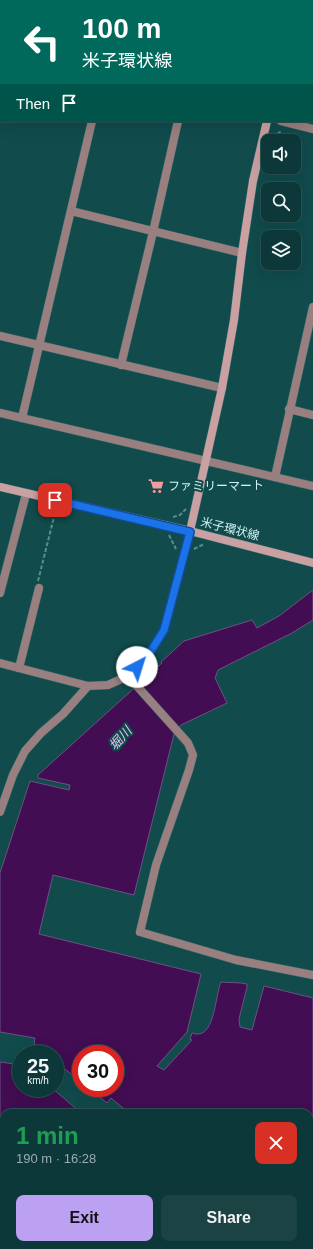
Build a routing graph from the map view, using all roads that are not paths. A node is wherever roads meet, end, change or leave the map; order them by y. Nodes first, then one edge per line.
1 (92, 122) edge
2 (178, 122) edge
3 (267, 122) edge
4 (285, 122) edge
5 (313, 129) edge
6 (71, 211) junction
7 (153, 232) junction
8 (242, 253) junction
9 (313, 307) edge
10 (0, 336) edge
11 (309, 342) edge
12 (38, 345) junction
13 (121, 365) junction
14 (222, 388) junction
15 (289, 409) junction
16 (0, 413) edge
17 (313, 415) edge
18 (22, 418) junction
19 (205, 461) junction
20 (275, 476) junction
21 (313, 486) edge
22 (0, 487) edge
23 (26, 494) junction
24 (190, 532) junction
25 (313, 563) edge
26 (39, 588) road end
27 (0, 594) edge
28 (0, 663) edge
29 (19, 668) junction
30 (128, 676) junction
31 (88, 686) junction
32 (0, 812) edge
33 (313, 975) edge

1 - 6 street
2 - 7 street
3 - 8 street
4 - 5 street
6 - 7 street
6 - 12 street
7 - 8 street
7 - 13 street
8 - 14 street
9 - 11 street
10 - 12 street
11 - 15 street
12 - 13 street
12 - 18 street
13 - 14 street
14 - 19 street
15 - 17 street
15 - 20 street
16 - 18 street
18 - 19 street
19 - 20 street
19 - 24 street
20 - 21 street
22 - 23 street, 米子環状線
23 - 24 street, 米子環状線
23 - 27 street
24 - 25 street, 米子環状線
24 - 30 street
26 - 29 street
28 - 29 street
29 - 31 street
30 - 31 street
30 - 33 street
31 - 32 street

